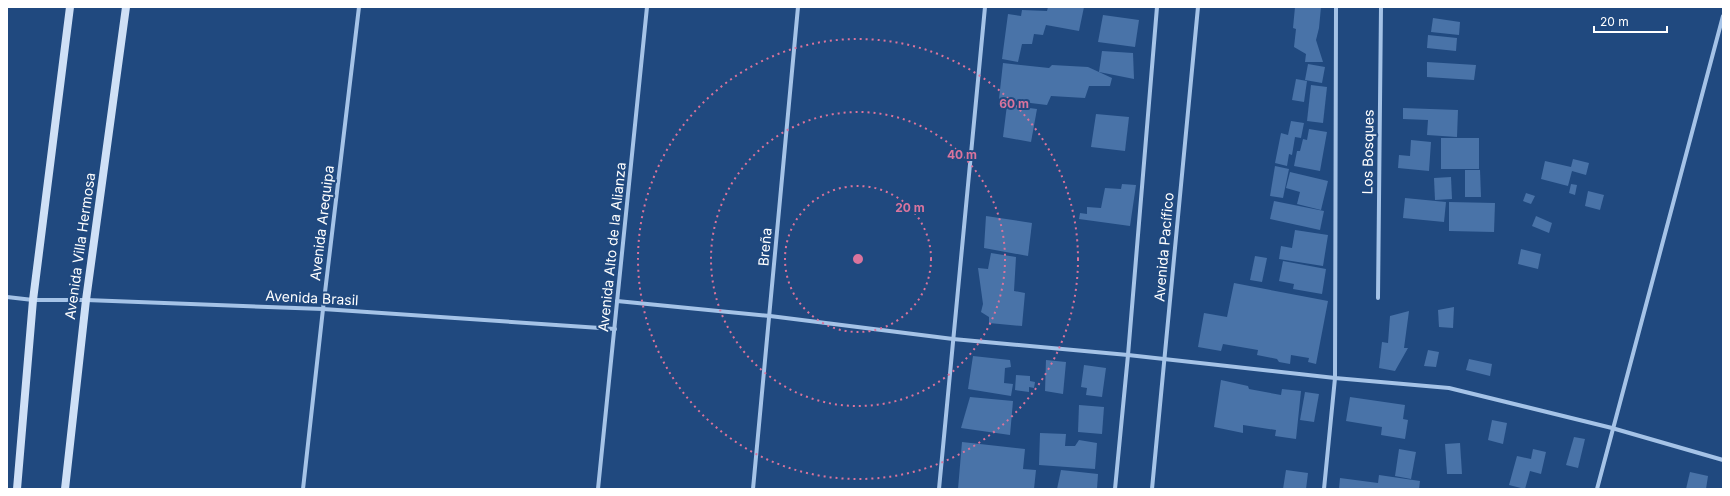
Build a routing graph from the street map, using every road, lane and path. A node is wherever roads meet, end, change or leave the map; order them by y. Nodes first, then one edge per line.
1 (70, 7) edge
2 (126, 7) edge
3 (359, 7) edge
4 (646, 7) edge
5 (798, 7) edge
6 (986, 7) edge
7 (1157, 7) edge
8 (1198, 7) edge
9 (1336, 7) edge
10 (1381, 7) edge
11 (1723, 16) edge
12 (7, 298) edge
13 (1378, 298) dead end
14 (33, 300) junction
15 (86, 300) junction
16 (617, 301) junction
17 (323, 309) junction
18 (770, 316) junction
19 (615, 329) junction
20 (953, 339) junction
21 (1128, 355) junction
22 (1164, 359) junction
23 (1335, 378) junction
24 (1612, 428) junction
25 (1723, 460) edge
26 (17, 489) edge
27 (65, 489) edge
28 (303, 489) edge
29 (598, 489) edge
30 (753, 489) edge
31 (939, 489) edge
32 (1115, 489) edge
33 (1152, 489) edge
34 (1324, 489) edge
35 (1597, 489) edge

1 - 14 street
2 - 15 street, Avenida Villa Hermosa
3 - 17 street, Avenida Arequipa
4 - 16 street, Avenida Alto de la Alianza
5 - 18 street, Breña
6 - 20 street
7 - 21 street, Avenida Pacífico
8 - 22 street, Avenida Pacífico
9 - 23 street
10 - 13 street, Los Bosques
11 - 24 street
12 - 14 street, Avenida Brasil
14 - 15 street, Avenida Brasil
14 - 26 street
15 - 17 street, Avenida Brasil
15 - 27 street, Avenida Villa Hermosa
16 - 18 street
16 - 19 street, Avenida Alto de la Alianza
17 - 19 street, Avenida Brasil
17 - 28 street, Avenida Arequipa
18 - 20 street
18 - 30 street, Breña
19 - 29 street, Avenida Alto de la Alianza
20 - 21 street
20 - 31 street
21 - 22 street
21 - 32 street, Avenida Pacífico
22 - 23 street
22 - 33 street, Avenida Pacífico
23 - 24 street
23 - 34 street
24 - 25 street
24 - 35 street

